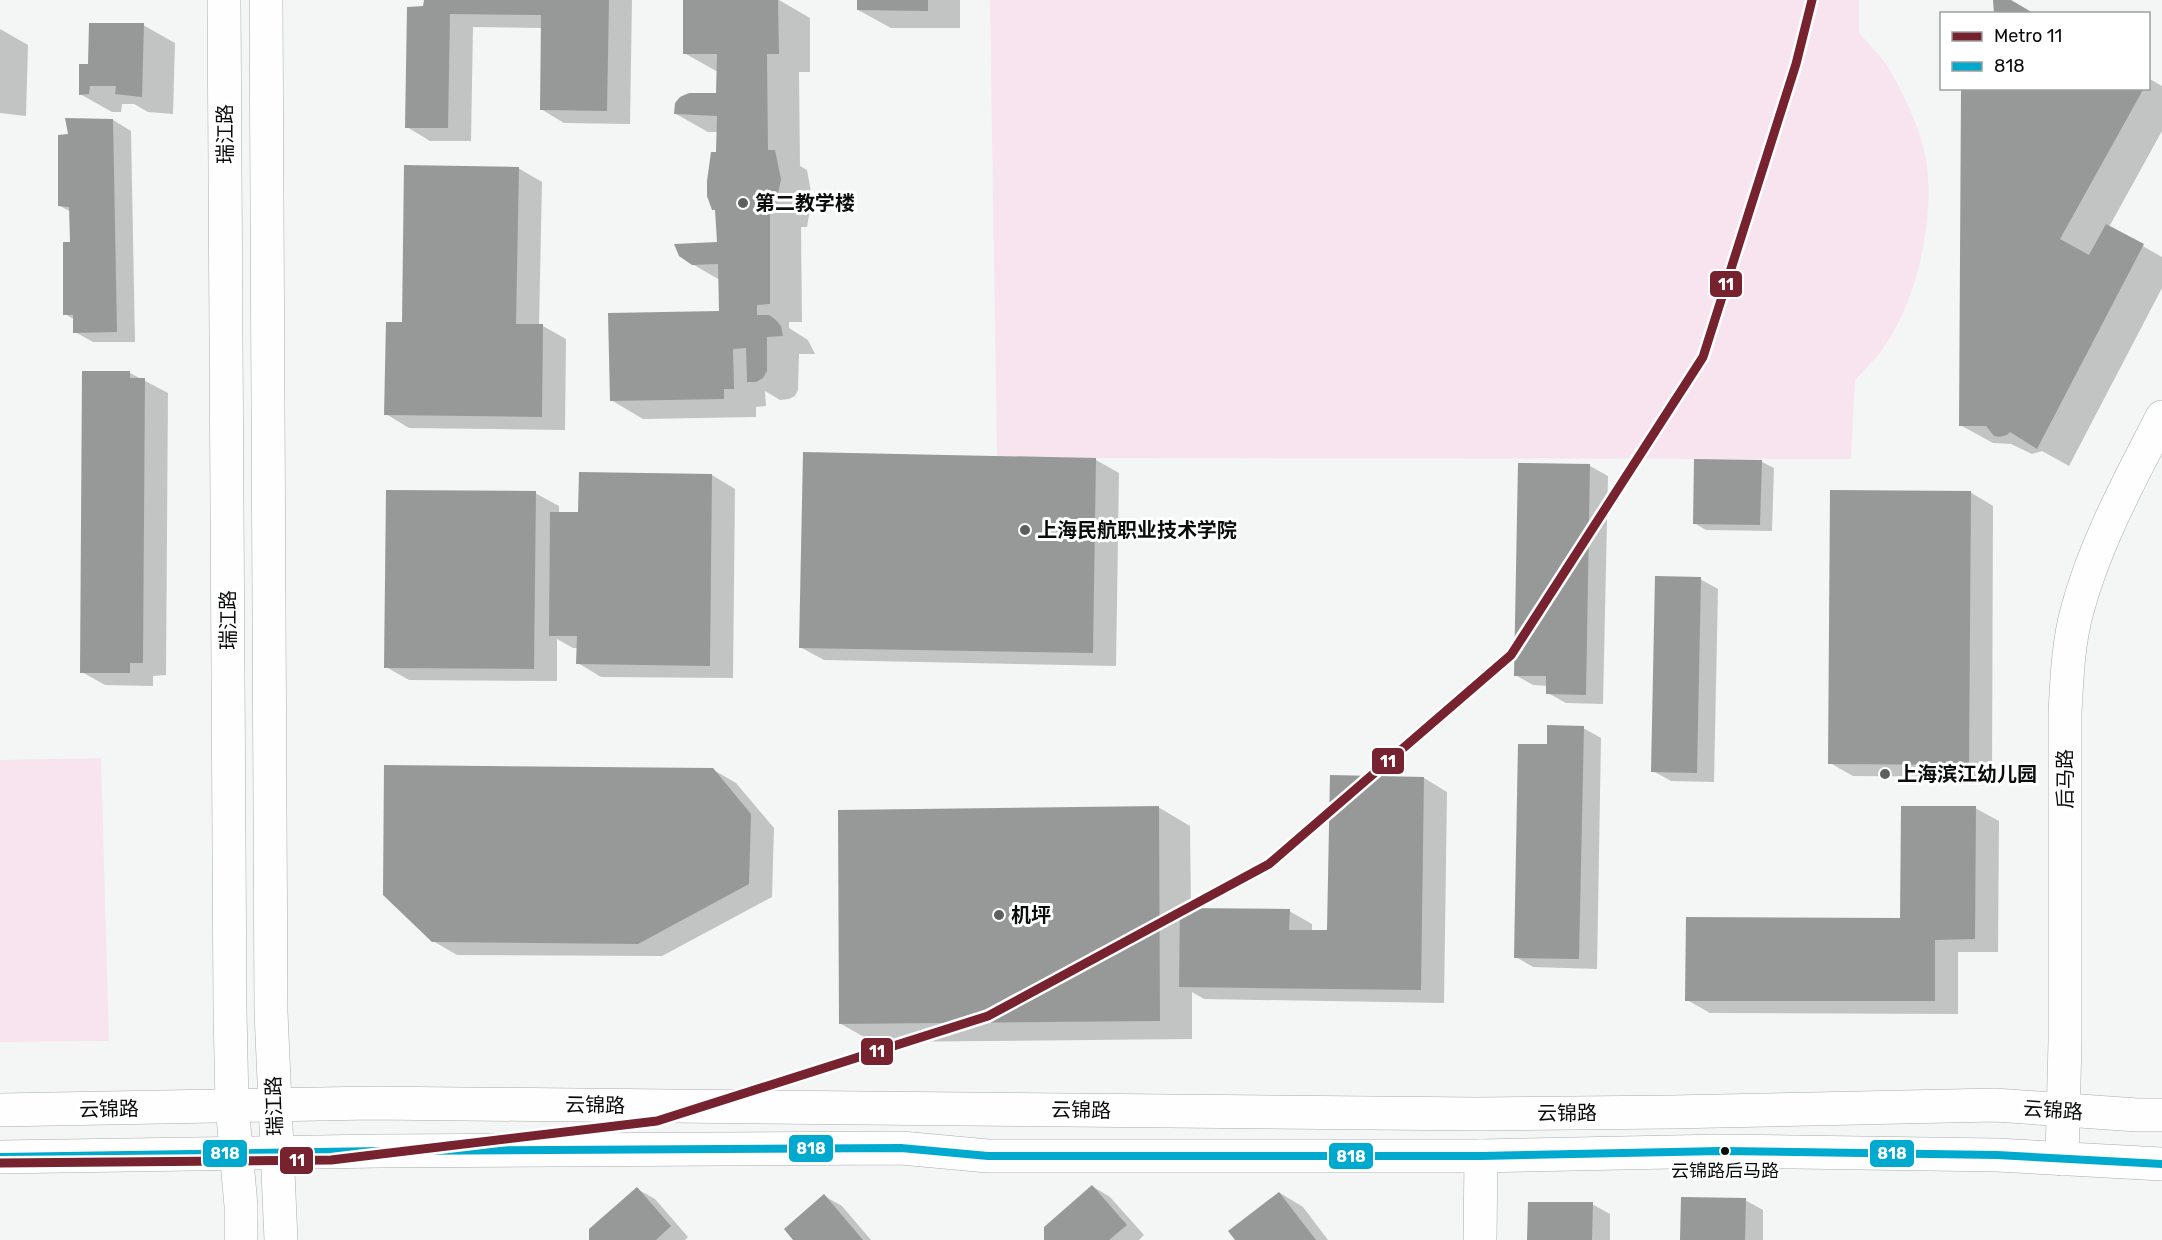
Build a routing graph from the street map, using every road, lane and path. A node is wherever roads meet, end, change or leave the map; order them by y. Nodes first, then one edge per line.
1 (224, 0) edge
2 (266, 0) edge
3 (2162, 417) edge
4 (274, 1105) junction
5 (232, 1106) junction
6 (0, 1110) edge
7 (2063, 1111) junction
8 (2162, 1115) edge
9 (276, 1153) junction
10 (236, 1154) junction
11 (1481, 1156) junction
12 (0, 1157) edge
13 (2062, 1159) junction
14 (2162, 1164) edge
15 (241, 1240) edge
16 (280, 1240) edge
17 (1480, 1240) edge

1 - 5 main road, 瑞江路
2 - 4 main road, 瑞江路
3 - 7 main road, 后马路
4 - 5 main road, 云锦路
4 - 7 main road, 云锦路
4 - 9 main road, 瑞江路
5 - 6 main road, 云锦路
5 - 10 main road, 瑞江路
7 - 8 main road, 云锦路
7 - 13 main road, 后马路
9 - 10 main road, 云锦路
9 - 11 main road, 云锦路
9 - 16 main road, 瑞江路
10 - 12 main road, 云锦路
10 - 15 main road, 瑞江路
11 - 13 main road, 云锦路
11 - 17 main road
13 - 14 main road, 云锦路

